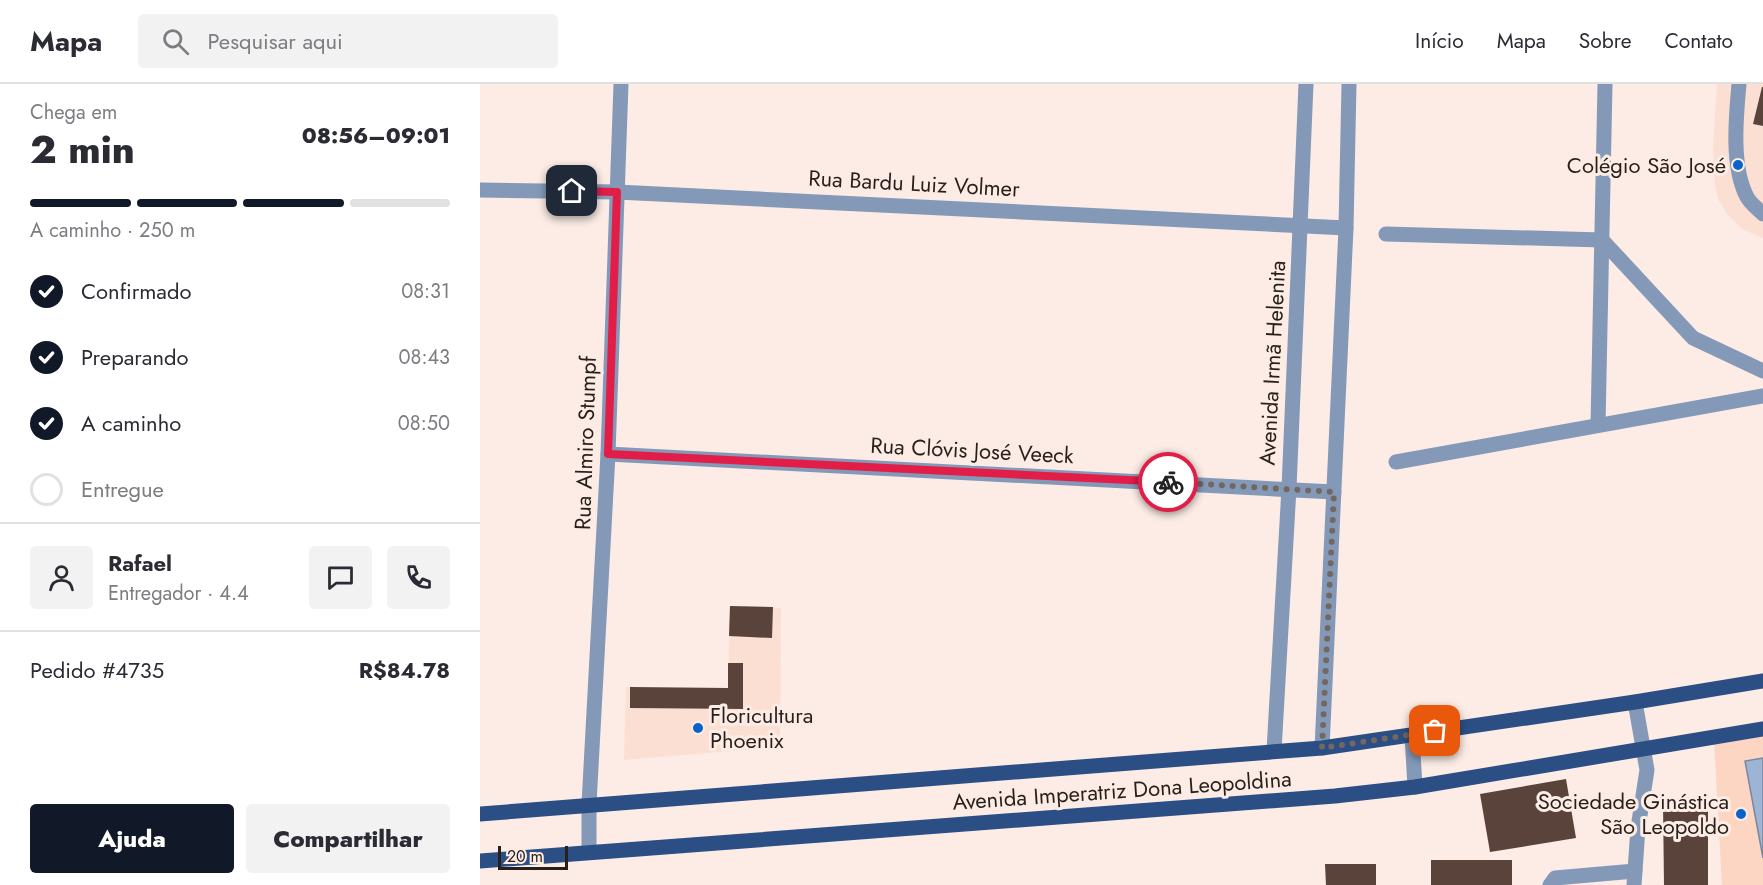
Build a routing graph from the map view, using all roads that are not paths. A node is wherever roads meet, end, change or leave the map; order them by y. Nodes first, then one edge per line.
1 (621, 84) edge
2 (1306, 84) edge
3 (1349, 84) edge
4 (1605, 84) edge
5 (1739, 84) edge
6 (480, 190) edge
7 (617, 192) junction
8 (1763, 214) edge
9 (1301, 225) junction
10 (1346, 228) junction
11 (1386, 234) dead end
12 (1602, 240) junction
13 (1763, 371) edge
14 (1763, 396) edge
15 (1598, 425) junction
16 (608, 454) junction
17 (1396, 462) dead end
18 (1289, 489) junction
19 (1334, 492) junction
20 (1763, 681) edge
21 (1635, 702) junction
22 (1763, 729) edge
23 (1412, 735) junction
24 (1322, 748) junction
25 (1644, 750) junction
26 (1274, 751) junction
27 (1415, 787) junction
28 (590, 804) junction
29 (480, 814) edge
30 (589, 852) junction
31 (480, 861) edge
32 (1635, 878) edge
33 (1550, 885) edge

1 - 7 street, Rua Almiro Stumpf
2 - 9 street, Avenida Irmã Helenita
3 - 10 street
4 - 12 street
5 - 8 street
6 - 7 street, Rua Bardu Luiz Volmer
7 - 9 street, Rua Bardu Luiz Volmer
7 - 16 street, Rua Almiro Stumpf
9 - 10 street, Rua Bardu Luiz Volmer
9 - 18 street, Avenida Irmã Helenita
10 - 19 street
11 - 12 street
12 - 13 street
12 - 15 street
14 - 15 street
15 - 17 street
16 - 18 street, Rua Clóvis José Veeck
16 - 28 street, Rua Almiro Stumpf
18 - 19 street, Rua Clóvis José Veeck
18 - 26 street, Avenida Irmã Helenita
19 - 24 street
20 - 21 main road, Avenida Imperatriz Dona Leopoldina
21 - 23 main road, Avenida Imperatriz Dona Leopoldina
21 - 25 street
22 - 25 main road, Avenida Imperatriz Dona Leopoldina
23 - 24 main road, Avenida Imperatriz Dona Leopoldina
23 - 27 street
24 - 26 main road, Avenida Imperatriz Dona Leopoldina
25 - 27 main road, Avenida Imperatriz Dona Leopoldina
25 - 32 street
26 - 28 main road, Avenida Imperatriz Dona Leopoldina
27 - 30 main road, Avenida Imperatriz Dona Leopoldina
28 - 29 main road, Avenida Imperatriz Dona Leopoldina
28 - 30 street, Rua Almiro Stumpf
30 - 31 main road, Avenida Imperatriz Dona Leopoldina
32 - 33 street

